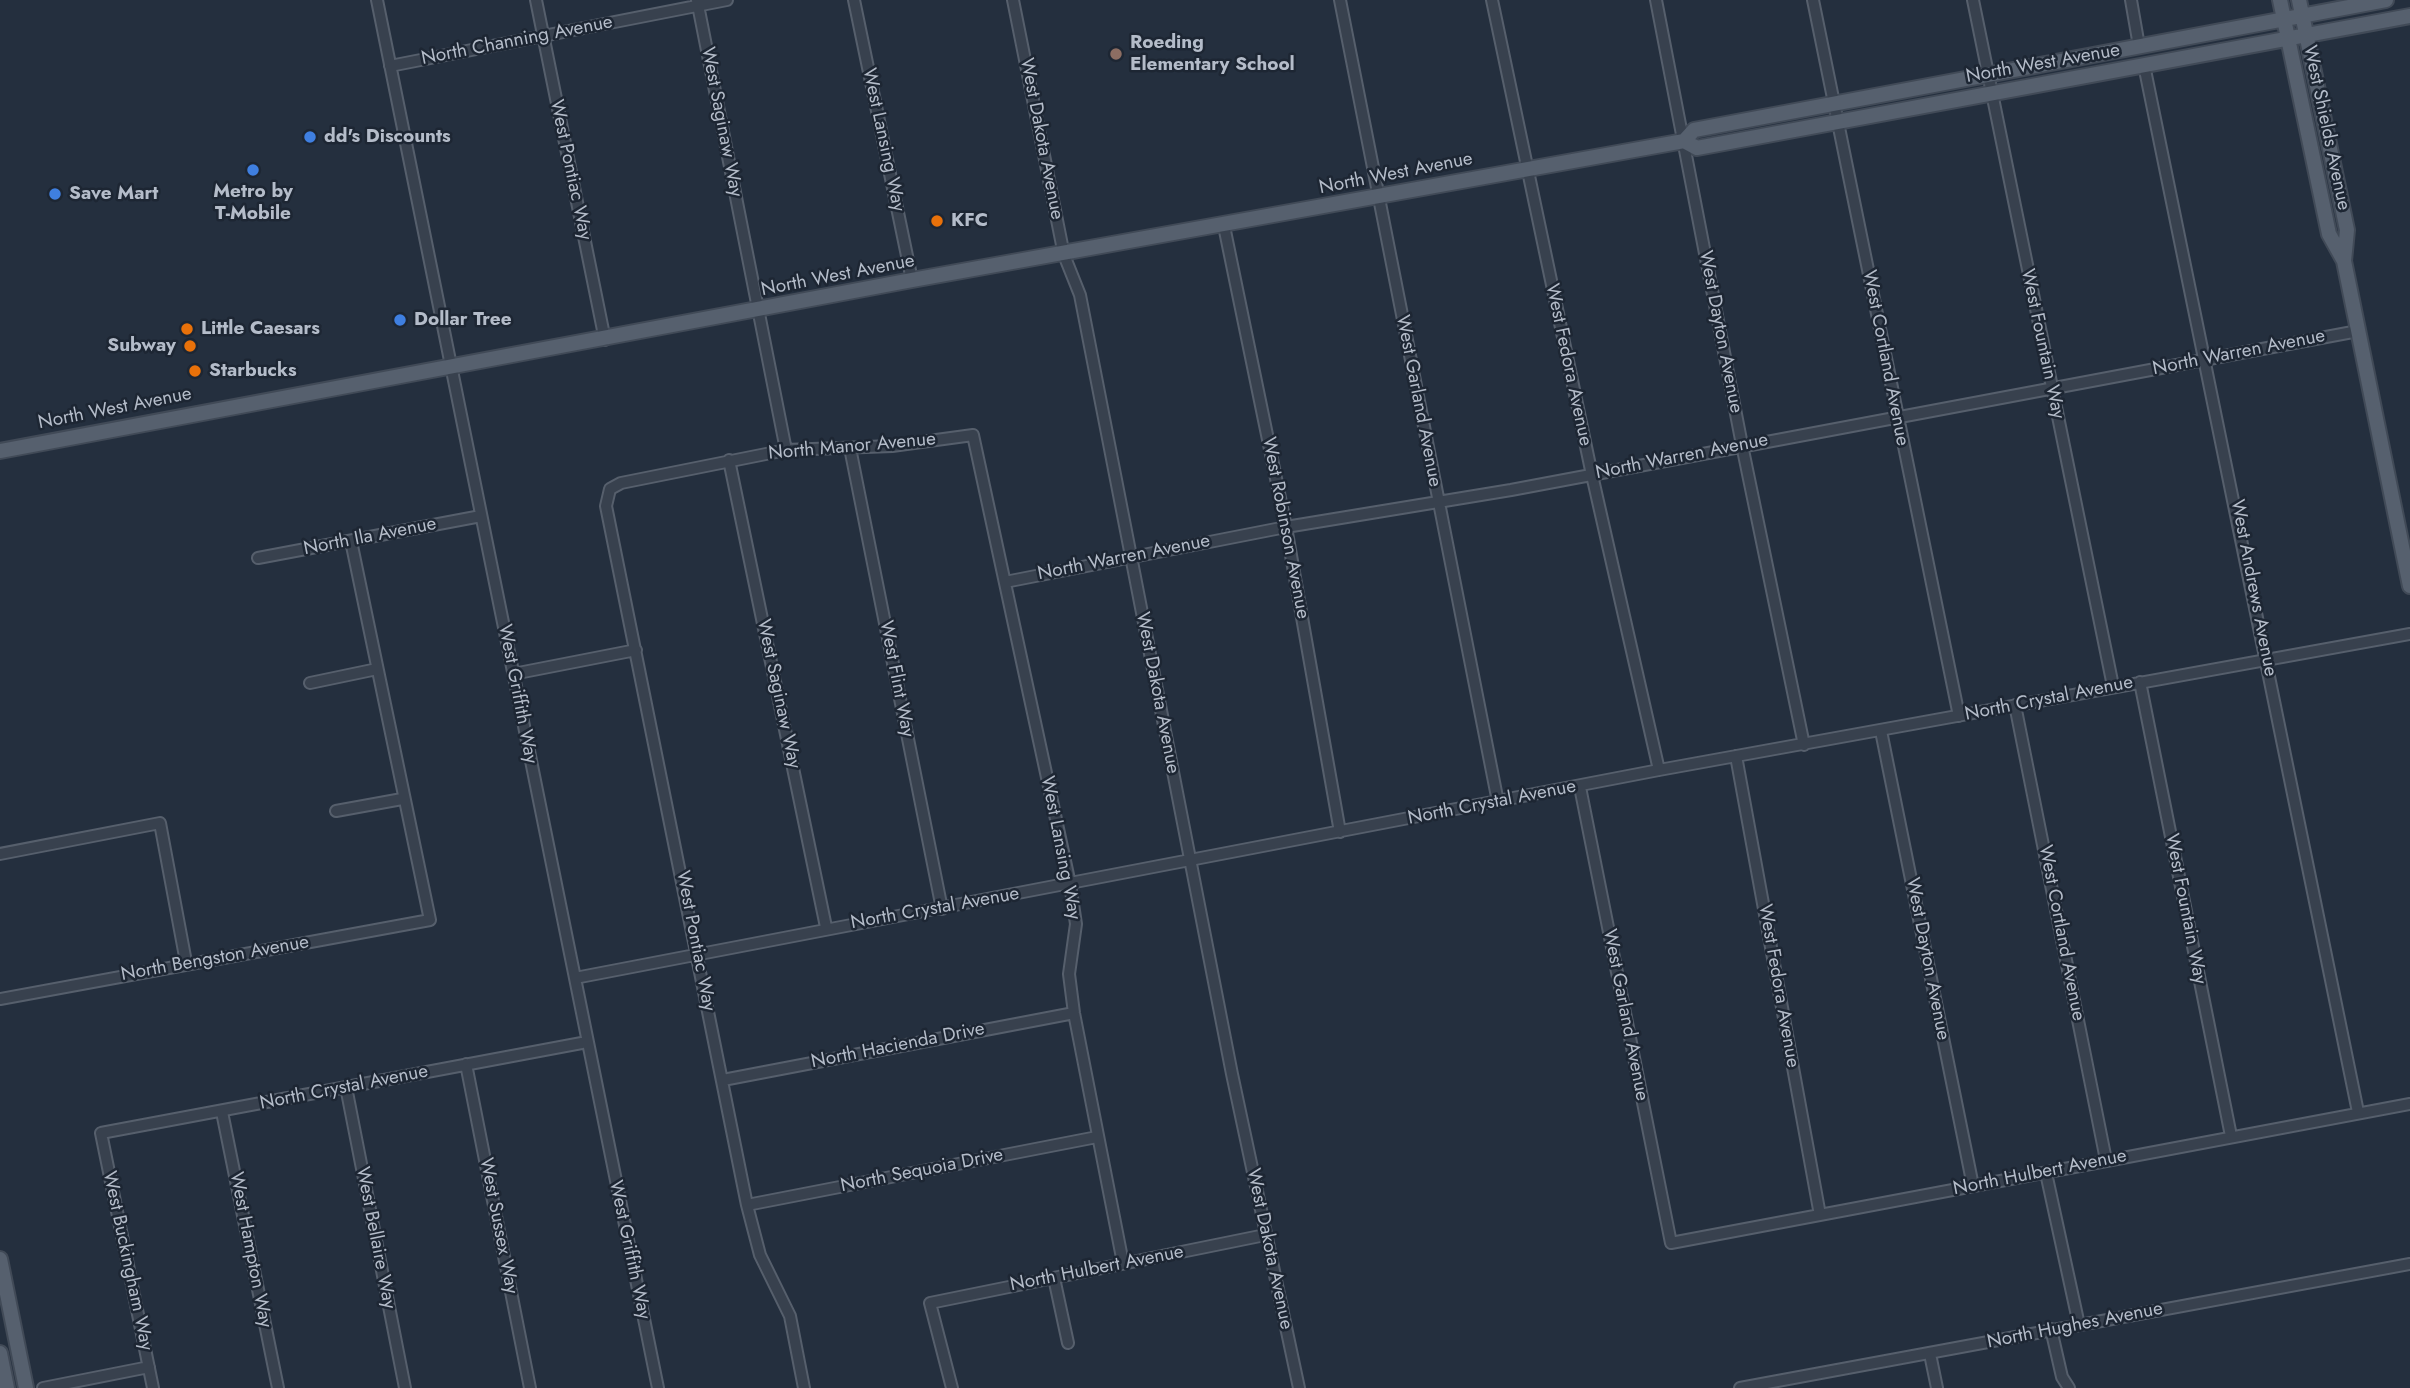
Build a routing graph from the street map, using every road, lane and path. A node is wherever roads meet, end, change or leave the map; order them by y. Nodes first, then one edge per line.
1 (377, 0) edge
2 (536, 0) edge
3 (727, 0) edge
4 (854, 0) edge
5 (1013, 0) edge
6 (1340, 0) edge
7 (1492, 0) edge
8 (1656, 0) edge
9 (1813, 0) edge
10 (1973, 0) edge
11 (2130, 0) edge
12 (2280, 0) edge
13 (2386, 0) edge
14 (698, 3) edge
15 (2301, 7) edge
16 (2410, 16) edge
17 (2284, 18) junction
18 (2306, 36) junction
19 (543, 37) junction
20 (2288, 39) junction
21 (2139, 46) junction
22 (2144, 65) junction
23 (390, 66) junction
24 (1987, 73) junction
25 (1990, 93) junction
26 (1834, 104) junction
27 (1837, 121) junction
28 (1684, 141) junction
29 (1526, 169) junction
30 (1377, 198) junction
31 (1224, 226) junction
32 (1064, 255) junction
33 (2344, 261) junction
34 (912, 280) junction
35 (758, 311) junction
36 (2358, 331) junction
37 (605, 340) junction
38 (2206, 358) junction
39 (451, 369) junction
40 (2051, 390) junction
41 (1896, 418) junction
42 (973, 435) joint
43 (1742, 445) junction
44 (849, 448) junction
45 (786, 450) junction
46 (0, 452) edge
47 (729, 460) junction
48 (1592, 475) junction
49 (610, 489) joint
50 (1438, 503) junction
51 (481, 516) junction
52 (1286, 527) junction
53 (351, 541) junction
54 (1130, 556) junction
55 (258, 558) dead end
56 (1005, 582) junction
57 (2410, 586) edge
58 (2410, 634) edge
59 (636, 650) junction
60 (2267, 658) junction
61 (377, 669) junction
62 (513, 674) junction
63 (2140, 682) junction
64 (310, 683) dead end
65 (2113, 687) junction
66 (2015, 705) junction
67 (1959, 716) junction
68 (1881, 731) junction
69 (1804, 745) junction
70 (1736, 756) junction
71 (1659, 770) junction
72 (1580, 787) junction
73 (402, 799) junction
74 (1498, 802) junction
75 (336, 811) dead end
76 (1340, 832) junction
77 (0, 854) edge
78 (1189, 859) junction
79 (1070, 884) junction
80 (942, 909) junction
81 (826, 928) junction
82 (698, 955) junction
83 (186, 962) junction
84 (575, 978) junction
85 (0, 999) edge
86 (1074, 1013) junction
87 (587, 1042) junction
88 (466, 1064) junction
89 (723, 1080) junction
90 (346, 1087) junction
91 (2410, 1104) edge
92 (222, 1112) junction
93 (2358, 1112) junction
94 (102, 1133) joint
95 (2231, 1136) junction
96 (1097, 1137) junction
97 (2106, 1160) junction
98 (2046, 1173) junction
99 (1973, 1186) junction
100 (747, 1205) junction
101 (1820, 1215) junction
102 (1265, 1235) junction
103 (1671, 1243) joint
104 (0, 1259) edge
105 (1123, 1263) junction
106 (2410, 1264) edge
107 (1054, 1278) junction
108 (2078, 1325) junction
109 (2051, 1329) junction
110 (1068, 1343) dead end
111 (0, 1353) edge
112 (1930, 1354) junction
113 (149, 1367) junction
114 (7, 1388) edge
115 (26, 1388) edge
116 (43, 1388) edge
117 (153, 1388) edge
118 (278, 1388) edge
119 (405, 1388) edge
120 (530, 1388) edge
121 (658, 1388) edge
122 (804, 1388) edge
123 (952, 1388) edge
124 (1298, 1388) edge
125 (1740, 1388) edge
126 (1937, 1388) edge
127 (2069, 1388) edge

1 - 23 street, West Griffith Way
2 - 19 street, West Pontiac Way
3 - 14 street, North Channing Avenue
4 - 34 street, West Lansing Way
5 - 32 street, West Dakota Avenue
6 - 30 street, West Garland Avenue
7 - 29 street, West Fedora Avenue
8 - 28 street, West Dayton Avenue
9 - 26 street, West Cortland Avenue
10 - 24 street, West Fountain Way
11 - 21 street
12 - 17 main road, West Shields Avenue
13 - 15 main road, North West Avenue
14 - 19 street, North Channing Avenue
14 - 35 street, West Saginaw Way
15 - 17 main road, North West Avenue
15 - 18 main road, West Shields Avenue
16 - 18 main road, North West Avenue
17 - 20 main road, West Shields Avenue
17 - 21 main road, North West Avenue
18 - 20 main road, North West Avenue
18 - 33 main road, West Shields Avenue
19 - 23 street, North Channing Avenue
19 - 37 street, West Pontiac Way
20 - 22 main road, North West Avenue
20 - 33 main road, West Shields Avenue
21 - 24 main road, North West Avenue
22 - 25 main road, North West Avenue
22 - 38 street, West Andrews Avenue
23 - 39 street, West Griffith Way
24 - 25 street, West Fountain Way
24 - 26 main road, North West Avenue
25 - 27 main road, North West Avenue
25 - 40 street, West Fountain Way
26 - 27 street, West Cortland Avenue
26 - 28 main road, North West Avenue
27 - 28 main road, North West Avenue
27 - 41 street, West Cortland Avenue
28 - 29 main road, North West Avenue
28 - 43 street, West Dayton Avenue
29 - 30 main road, North West Avenue
29 - 48 street, West Fedora Avenue
30 - 31 main road, North West Avenue
30 - 50 street, West Garland Avenue
31 - 32 main road, North West Avenue
31 - 52 street, West Robinson Avenue
32 - 34 main road, North West Avenue
32 - 54 street, West Dakota Avenue
33 - 36 main road, West Shields Avenue
34 - 35 main road, North West Avenue
35 - 37 main road, North West Avenue
35 - 45 street, West Saginaw Way
36 - 38 street, North Warren Avenue
36 - 57 main road, West Shields Avenue
37 - 39 main road, North West Avenue
38 - 40 street, North Warren Avenue
38 - 60 street, West Andrews Avenue
39 - 46 main road, North West Avenue
39 - 51 street, West Griffith Way
40 - 41 street, North Warren Avenue
40 - 65 street, West Fountain Way
41 - 43 street, North Warren Avenue
41 - 67 street, West Cortland Avenue
42 - 44 street, North Manor Avenue
42 - 56 street, West Lansing Way
43 - 48 street, North Warren Avenue
43 - 69 street, West Dayton Avenue
44 - 45 street, North Manor Avenue
44 - 80 street, West Flint Way
45 - 47 street, North Manor Avenue
47 - 49 street, North Manor Avenue
47 - 81 street, West Saginaw Way
48 - 50 street, North Warren Avenue
48 - 71 street, West Fedora Avenue
49 - 59 street, West Pontiac Way
50 - 52 street, North Warren Avenue
50 - 74 street, West Garland Avenue
51 - 53 street, North Ila Avenue
51 - 62 street, West Griffith Way
52 - 54 street, North Warren Avenue
52 - 76 street, West Robinson Avenue
53 - 55 street, North Ila Avenue
53 - 61 street
54 - 56 street, North Warren Avenue
54 - 78 street, West Dakota Avenue
56 - 79 street, West Lansing Way
58 - 60 street, North Crystal Avenue
59 - 62 street
59 - 82 street, West Pontiac Way
60 - 63 street, North Crystal Avenue
60 - 93 street, West Andrews Avenue
61 - 64 street
61 - 73 street
62 - 84 street, West Griffith Way
63 - 65 street, North Crystal Avenue
63 - 95 street, West Fountain Way
65 - 66 street, North Crystal Avenue
66 - 67 street, North Crystal Avenue
66 - 97 street, West Cortland Avenue
67 - 68 street, North Crystal Avenue
68 - 69 street, North Crystal Avenue
68 - 99 street, West Dayton Avenue
69 - 70 street, North Crystal Avenue
70 - 71 street, North Crystal Avenue
70 - 101 street, West Fedora Avenue
71 - 72 street, North Crystal Avenue
72 - 74 street, North Crystal Avenue
72 - 103 street, West Garland Avenue
73 - 75 street
73 - 83 street, North Bengston Avenue
74 - 76 street, North Crystal Avenue
76 - 78 street, North Crystal Avenue
77 - 83 street
78 - 79 street, North Crystal Avenue
78 - 102 street, West Dakota Avenue
79 - 80 street, North Crystal Avenue
79 - 86 street, West Lansing Way
80 - 81 street, North Crystal Avenue
81 - 82 street, North Crystal Avenue
82 - 84 street, North Crystal Avenue
82 - 89 street, West Pontiac Way
83 - 85 street, North Bengston Avenue
84 - 87 street, West Griffith Way
86 - 89 street, North Hacienda Drive
86 - 96 street, West Lansing Way
87 - 88 street, North Crystal Avenue
87 - 121 street, West Griffith Way
88 - 90 street, North Crystal Avenue
88 - 120 street, West Sussex Way
89 - 100 street, West Pontiac Way
90 - 92 street, North Crystal Avenue
90 - 119 street, West Bellaire Way
91 - 93 street, North Hulbert Avenue
92 - 94 street, North Crystal Avenue
92 - 118 street, West Hampton Way
93 - 95 street, North Hulbert Avenue
94 - 113 street, West Buckingham Way
95 - 97 street, North Hulbert Avenue
96 - 100 street, North Sequoia Drive
96 - 105 street, West Lansing Way
97 - 98 street, North Hulbert Avenue
98 - 99 street, North Hulbert Avenue
98 - 108 street
99 - 101 street, North Hulbert Avenue
100 - 122 street, West Pontiac Way
101 - 103 street, North Hulbert Avenue
102 - 105 street, North Hulbert Avenue
102 - 124 street, West Dakota Avenue
104 - 115 main road
105 - 107 street, North Hulbert Avenue
106 - 108 street, North Hughes Avenue
107 - 110 street
107 - 123 street, North Hulbert Avenue
108 - 109 street, North Hughes Avenue
109 - 112 street, North Hughes Avenue
109 - 127 street
111 - 114 main road
112 - 125 street, North Hughes Avenue
112 - 126 street
113 - 116 street
113 - 117 street, West Buckingham Way

